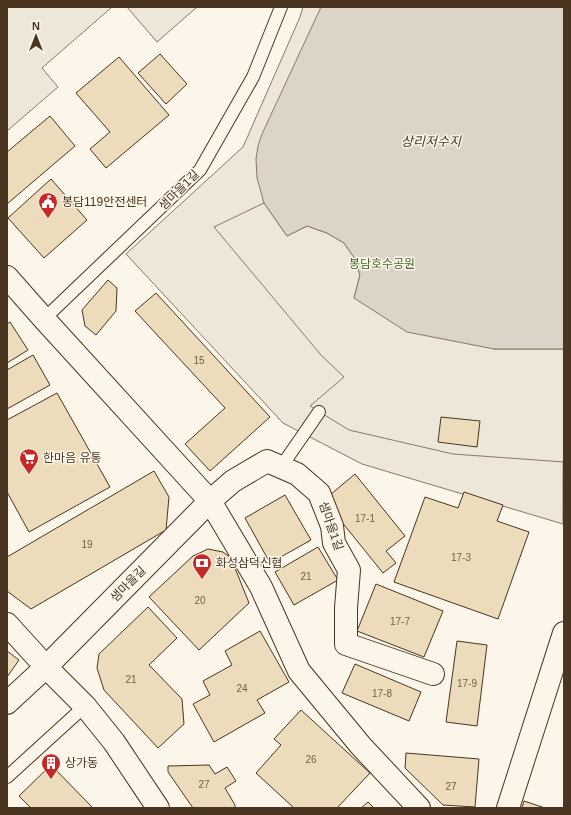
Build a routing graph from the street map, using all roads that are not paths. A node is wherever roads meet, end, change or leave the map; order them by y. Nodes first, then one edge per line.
1 (281, 7) edge
2 (7, 277) edge
3 (44, 319) junction
4 (319, 412) dead end
5 (281, 467) junction
6 (210, 500) junction
7 (7, 624) edge
8 (564, 633) edge
9 (46, 667) junction
10 (433, 674) dead end
11 (7, 703) edge
12 (85, 706) junction
13 (7, 777) edge
14 (158, 808) edge
15 (419, 808) edge
16 (508, 808) edge

1 - 3 lane, 샘마을1길
2 - 3 street
3 - 6 street
4 - 5 lane
5 - 6 street, 샘마을1길
5 - 10 street, 샘마을1길
6 - 9 street, 샘마을길
6 - 15 street
7 - 9 street
8 - 16 street
9 - 11 street, 샘마을길
9 - 12 street
12 - 13 lane
12 - 14 street

